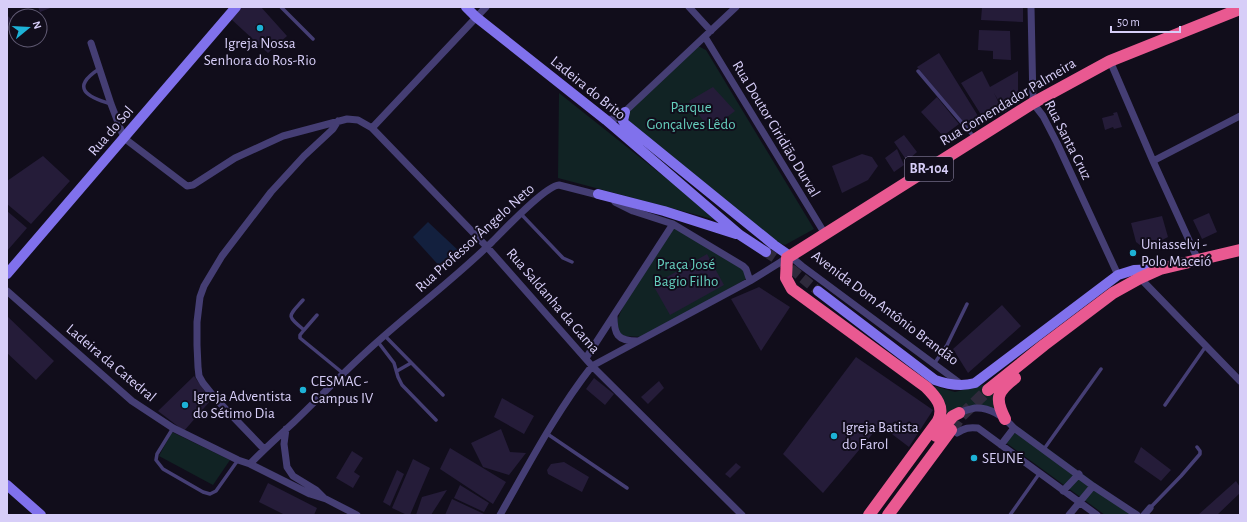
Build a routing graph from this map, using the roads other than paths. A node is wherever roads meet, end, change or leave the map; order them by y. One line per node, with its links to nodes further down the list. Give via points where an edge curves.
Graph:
1 (236, 7): 25 (main road, Rua do Sol)
2 (281, 7): 12 (lane)
3 (466, 7): 9 (main road, Ladeira do Brito)
4 (486, 7): 9 (street)
5 (688, 7): 10 (street)
6 (736, 7): 10 (street)
7 (1031, 7): 17 (street, Rua Santa Cruz)
8 (1240, 9): 14 (highway, Rua Comendador Palmeira / BR-104)
9 (478, 15): 21 (main road, Ladeira do Brito); 23 (street)
10 (710, 31): 11 (street)
11 (704, 37): 19 (street); 31 (street, Rua Doutor Ciridião Durval)
12 (313, 39)
13 (91, 43): 15 (street)
14 (1110, 61): 17 (highway, Rua Comendador Palmeira / BR-104); 27 (street)
15 (99, 69): 18 (street); 18 (lane, via 86,79 85,89 91,97)
16 (918, 70): 26 (lane)
17 (1033, 103): 26 (highway, Rua Comendador Palmeira / BR-104); 41 (street, Rua Santa Cruz, via 1057,142)
18 (111, 104): 25 (street)
19 (622, 115): 21 (street); 24 (street); 36 (main road, Ladeira do Brito, via 624,124)
20 (1240, 116): 27 (street)
21 (606, 120): 24 (main road, Ladeira do Brito)
22 (338, 121): 23 (street, Rua Saldanha da Gama, via 358,120); 25 (street, Rua Saldanha da Gama, via 283,136 235,158 190,187); 77 (street, via 266,197 222,256 200,297 197,337 200,376 215,398)
23 (372, 128): 33 (street, Rua Saldanha da Gama)
24 (618, 130): 32 (main road, Ladeira do Brito)
25 (124, 138): 40 (main road, Rua do Sol)
26 (976, 139): 31 (highway, Rua Comendador Palmeira / BR-104)
27 (1153, 161): 37 (street)
28 (598, 194): 29 (street, Rua Professor Ângelo Neto, via 555,186); 30 (street, Rua Professor Ângelo Neto, via 634,211); 32 (main road, via 664,211)
29 (521, 214): 33 (street, Rua Professor Ângelo Neto); 38 (lane, via 563,258)
30 (673, 224): 43 (street, Rua Professor Ângelo Neto, via 743,266); 50 (street)
31 (825, 234): 36 (highway, Rua Comendador Palmeira / BR-104)
32 (740, 236): 35 (main road, Ladeira do Brito)
33 (487, 247): 52 (street, Rua Professor Ângelo Neto); 56 (street, Rua Saldanha da Gama)
34 (1240, 250): 37 (highway)
35 (766, 252)
36 (789, 257): 43 (street, Rua Comendador Palmeira); 58 (street, Avenida Dom Antônio Brandão); 85 (highway, Avenida Dom Antônio Brandão, via 786,278 792,289 926,387 939,402 941,410 938,421)
37 (1198, 260): 39 (highway)
38 (572, 262)
39 (1160, 269): 41 (main road, via 1134,270); 42 (highway)
40 (7, 274)
41 (1118, 275): 64 (main road, via 975,383)
42 (1140, 278): 47 (highway); 55 (street)
43 (750, 281): 53 (street, Rua Comendador Palmeira)
44 (7, 291): 71 (street, Ladeira da Catedral, via 132,401)
45 (818, 291): 64 (main road, via 935,380 950,385)
46 (303, 300): 51 (lane, via 290,317)
47 (1100, 303): 65 (highway); 70 (highway, via 1085,323 1002,390 999,406)
48 (967, 304): 58 (lane)
49 (317, 315): 51 (lane)
50 (614, 315): 53 (street, via 616,333 623,340); 56 (street)
51 (304, 330): 62 (lane, via 300,338)
52 (385, 336): 54 (street, Rua Professor Ângelo Neto); 57 (lane)
53 (637, 341): 59 (street, Rua Comendador Palmeira)
54 (378, 342): 61 (lane); 62 (street, Rua Professor Ângelo Neto)
55 (1206, 346): 63 (street); 67 (lane)
56 (586, 358): 59 (street, Rua Saldanha da Gama)
57 (411, 363): 61 (lane); 66 (lane)
58 (934, 364): 64 (street, Avenida Dom Antônio Brandão)
59 (592, 366): 74 (street, Rua Comendador Palmeira); 96 (street, Rua Saldanha da Gama)
60 (1101, 369): 78 (lane)
61 (397, 371): 69 (lane, via 402,385)
62 (344, 374): 72 (street, Rua Professor Ângelo Neto)
63 (1240, 381)
64 (962, 385)
65 (988, 390)
66 (443, 394)
67 (1165, 405)
68 (959, 413): 70 (street, via 975,408 990,410); 85 (highway, via 952,416 910,470)
69 (436, 420)
70 (1009, 423): 75 (street); 78 (street)
71 (173, 428): 79 (street, Ladeira da Catedral); 79 (lane, via 156,460 163,469 203,492 210,494 216,491)
72 (286, 429): 77 (street, Rua Professor Ângelo Neto); 81 (street, via 284,444)
73 (954, 432): 75 (street, via 964,428 978,428); 98 (highway); 99 (highway)
74 (546, 434): 88 (lane); 95 (street, Rua Comendador Palmeira)
75 (1001, 445): 82 (street)
76 (1197, 447): 92 (lane, via 1200,454)
77 (264, 449): 80 (street, Rua Professor Ângelo Neto)
78 (1044, 449): 83 (street)
79 (238, 460): 80 (street, Ladeira da Catedral)
80 (250, 464): 84 (street, Ladeira da Catedral)
81 (287, 467): 84 (street); 90 (street, via 293,476)
82 (1039, 474): 89 (street); 100 (lane)
83 (1079, 474): 87 (street); 89 (street)
84 (278, 478): 90 (street, Ladeira da Catedral)
85 (894, 480): 97 (highway)
86 (7, 485): 93 (main road)
87 (1093, 486): 91 (street); 103 (street)
88 (627, 488)
89 (1063, 491): 91 (street)
90 (326, 499): 94 (street)
91 (1080, 503): 101 (street); 102 (street)
92 (1150, 508): 104 (street)
93 (41, 515)
94 (357, 515)
95 (500, 515)
96 (742, 515)
97 (869, 515)
98 (888, 515)
99 (898, 515)
100 (1010, 515)
101 (1069, 515)
102 (1097, 515)
103 (1137, 515)
104 (1144, 515)

